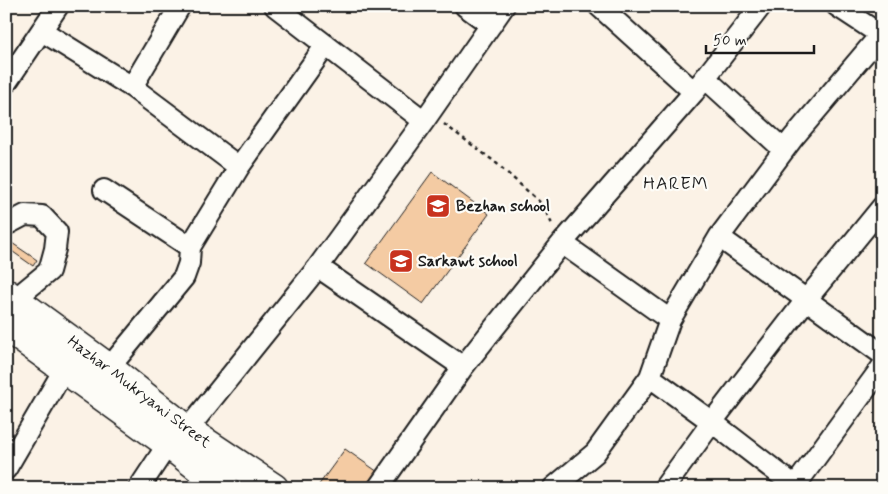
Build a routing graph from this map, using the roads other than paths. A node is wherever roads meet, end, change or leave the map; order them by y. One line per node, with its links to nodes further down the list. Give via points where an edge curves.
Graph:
1 (58, 6): 10 (street)
2 (180, 6): 15 (street)
3 (276, 6): 12 (street)
4 (465, 6): 9 (street)
5 (504, 6): 9 (street)
6 (761, 6): 14 (street)
7 (837, 6): 11 (street)
8 (612, 10): 14 (street)
9 (491, 24): 16 (street)
10 (42, 32): 13 (street); 15 (street)
11 (881, 34): 17 (street)
12 (326, 45): 16 (street); 18 (street)
13 (6, 83)
14 (700, 85): 17 (street); 23 (street)
15 (132, 87): 18 (street)
16 (427, 117): 25 (street)
17 (784, 150): 22 (street)
18 (239, 167): 24 (street)
19 (104, 190): 24 (street)
20 (882, 207): 27 (street)
21 (6, 226): 26 (street, via 25,215 42,216 57,232 49,271)
22 (719, 237): 27 (street); 28 (street)
23 (562, 243): 28 (street); 32 (street)
24 (190, 248): 34 (street, via 184,277)
25 (318, 267): 32 (street); 37 (street)
26 (11, 296): 34 (highway, Hazhar Mukryani Street)
27 (806, 300): 30 (street); 36 (street)
28 (670, 320): 35 (street)
29 (6, 326): 33 (highway, Hazhar Mukryani Street)
30 (882, 354)
31 (882, 366): 39 (street)
32 (463, 367): 43 (street)
33 (64, 368): 37 (highway, Hazhar Mukryani Street); 38 (street)
34 (110, 368): 37 (highway, Hazhar Mukryani Street)
35 (650, 378): 36 (street); 44 (street, via 595,453)
36 (712, 422): 39 (street); 45 (street)
37 (178, 437): 40 (street); 41 (highway, Hazhar Mukryani Street); 42 (highway, Hazhar Mukryani Street)
38 (6, 468)
39 (796, 487)
40 (138, 488)
41 (225, 488)
42 (274, 488)
43 (378, 488)
44 (553, 488)
45 (664, 488)

